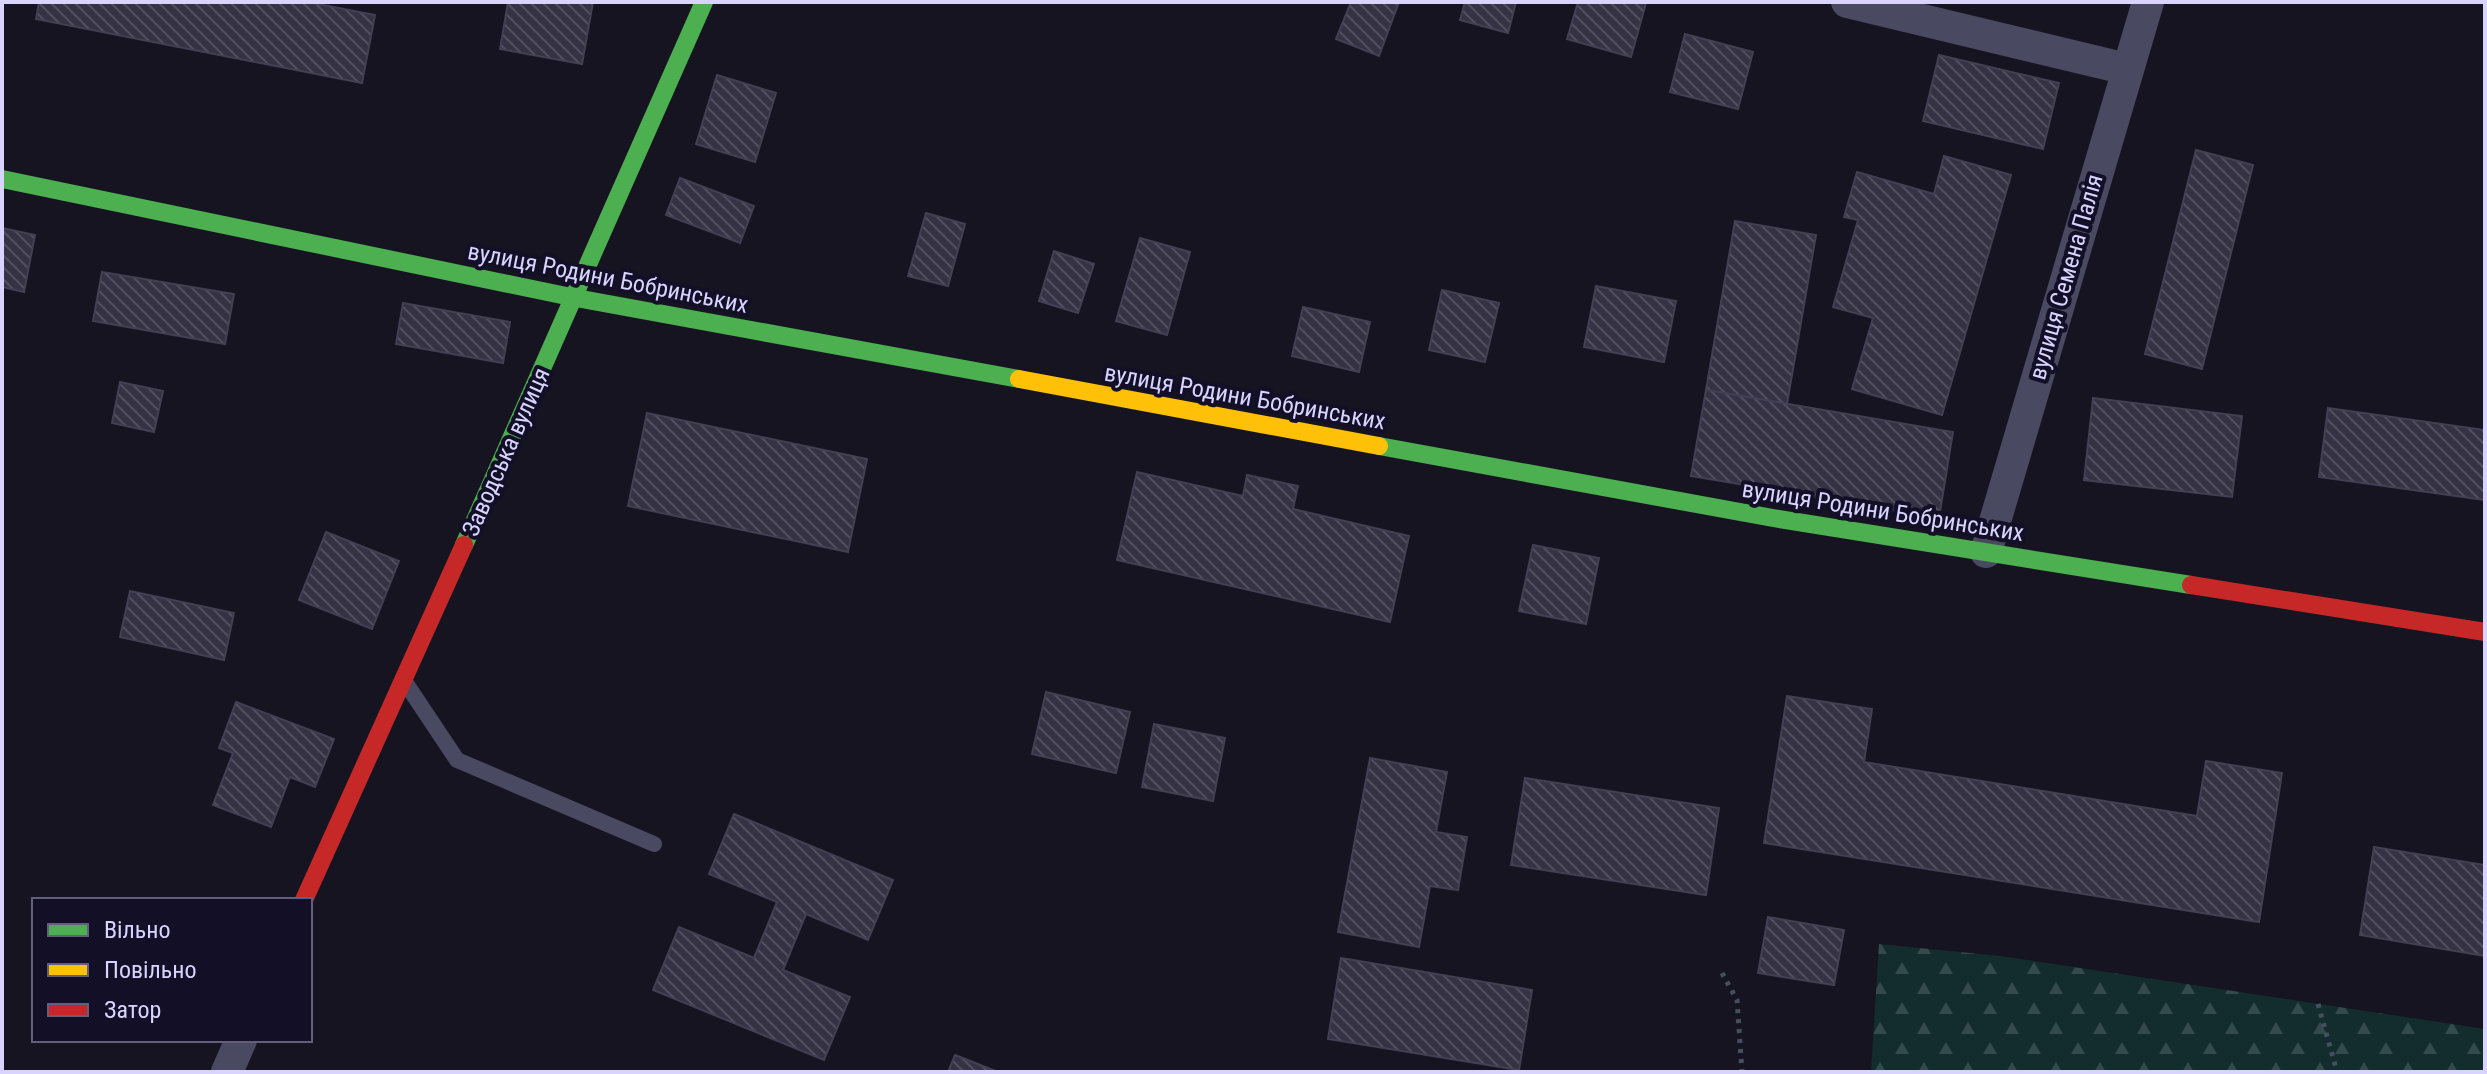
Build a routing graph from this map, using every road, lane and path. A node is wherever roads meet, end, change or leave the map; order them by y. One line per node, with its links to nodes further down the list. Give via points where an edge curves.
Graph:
1 (704, 2): 6 (street, Заводська вулиця)
2 (1847, 2): 4 (street)
3 (2148, 2): 4 (street, вулиця Семена Палія)
4 (2127, 69): 7 (street, вулиця Семена Палія)
5 (2, 179): 6 (street, вулиця Родини Бобринських)
6 (576, 298): 7 (street, вулиця Родини Бобринських, via 1773,518); 9 (street, Заводська вулиця)
7 (1986, 552): 8 (street, вулиця Родини Бобринських)
8 (2485, 632)
9 (404, 680): 10 (lane, via 457,760); 11 (street, Заводська вулиця)
10 (654, 844)
11 (305, 898)
12 (1722, 973): 16 (path, via 1737,1000)
13 (2318, 1004): 17 (path)
14 (240, 1042): 15 (street)
15 (227, 1072)
16 (1742, 1072)
17 (2337, 1072)

